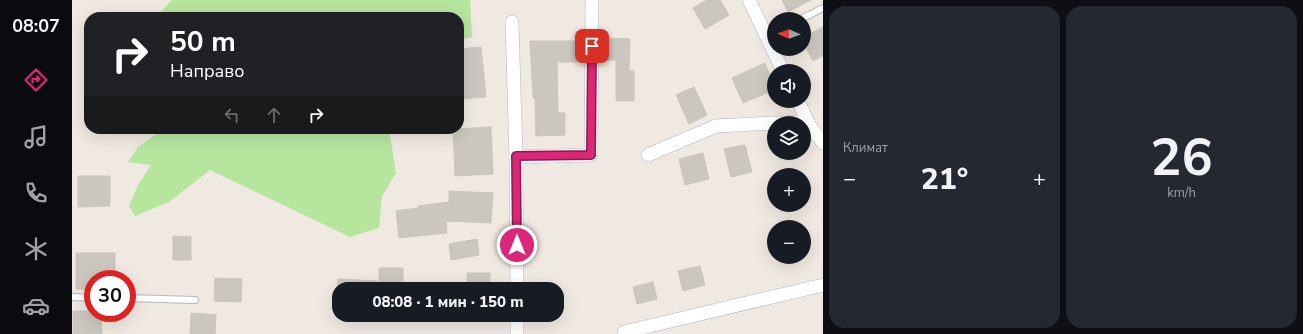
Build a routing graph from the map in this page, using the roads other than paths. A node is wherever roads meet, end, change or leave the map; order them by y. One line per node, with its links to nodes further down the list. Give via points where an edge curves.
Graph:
1 (592, 0): 11 (street, via 591,155)
2 (749, 0): 6 (street)
3 (823, 8): 4 (lane)
4 (811, 14)
5 (512, 22): 11 (street)
6 (767, 30)
7 (767, 123): 10 (street, via 716,126)
8 (811, 126): 9 (street)
9 (823, 143)
10 (648, 155)
11 (516, 156): 12 (street)
12 (517, 282)
13 (823, 285): 19 (street)
14 (72, 297): 15 (lane)
15 (84, 298)
16 (136, 298): 17 (lane)
17 (195, 300)
18 (517, 322): 20 (street)
19 (624, 332)
20 (518, 334)

